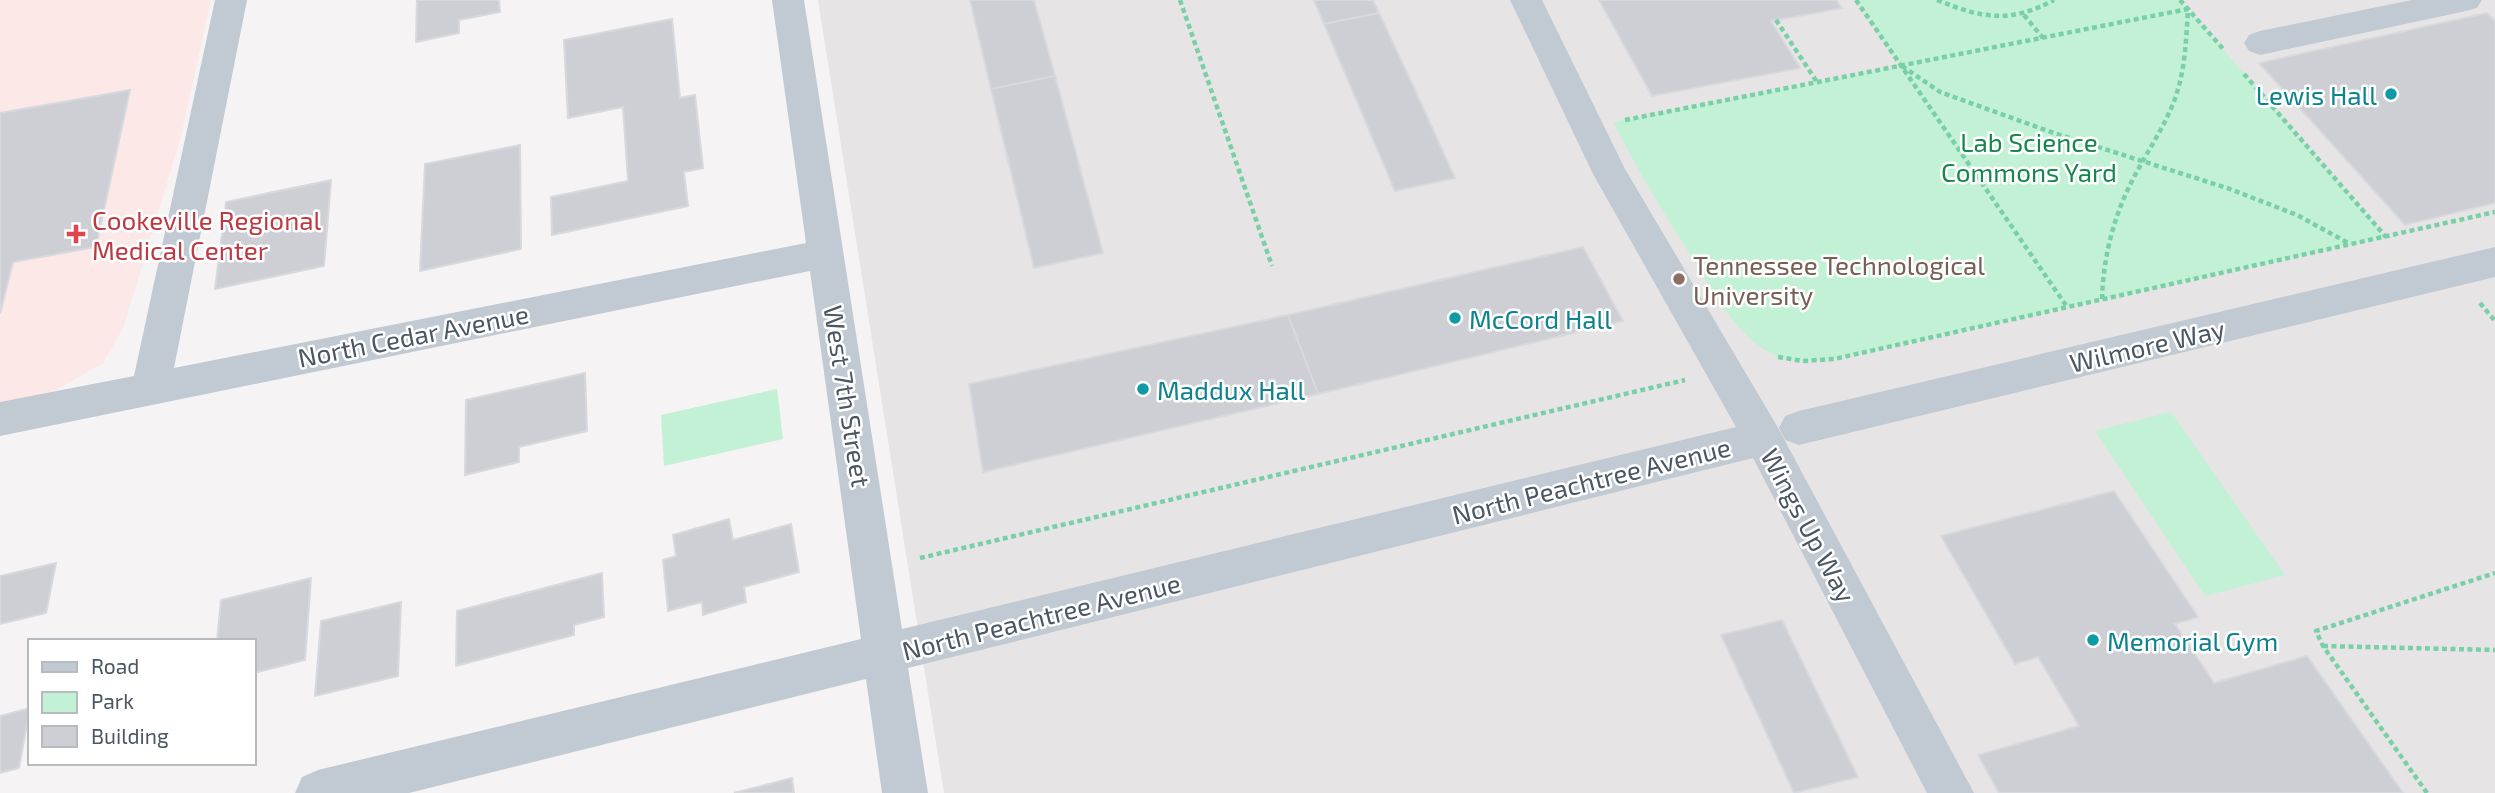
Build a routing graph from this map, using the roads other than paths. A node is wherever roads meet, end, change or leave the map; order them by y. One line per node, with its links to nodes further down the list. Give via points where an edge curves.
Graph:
1 (230, 0): 8 (street)
2 (788, 0): 6 (street, West 7th Street)
3 (1526, 0): 10 (street, Wings Up Way, via 1610,174)
4 (2466, 0): 5 (street)
5 (2260, 43)
6 (826, 253): 8 (street, North Cedar Avenue); 11 (street, West 7th Street)
7 (2495, 262): 10 (street, Wilmore Way)
8 (151, 387): 9 (street, North Cedar Avenue)
9 (0, 419)
10 (1781, 433): 11 (street, North Peachtree Avenue); 14 (street, Wings Up Way)
11 (886, 654): 12 (street, North Peachtree Avenue); 13 (street, West 7th Street)
12 (318, 793)
13 (905, 793)
14 (1951, 793)

